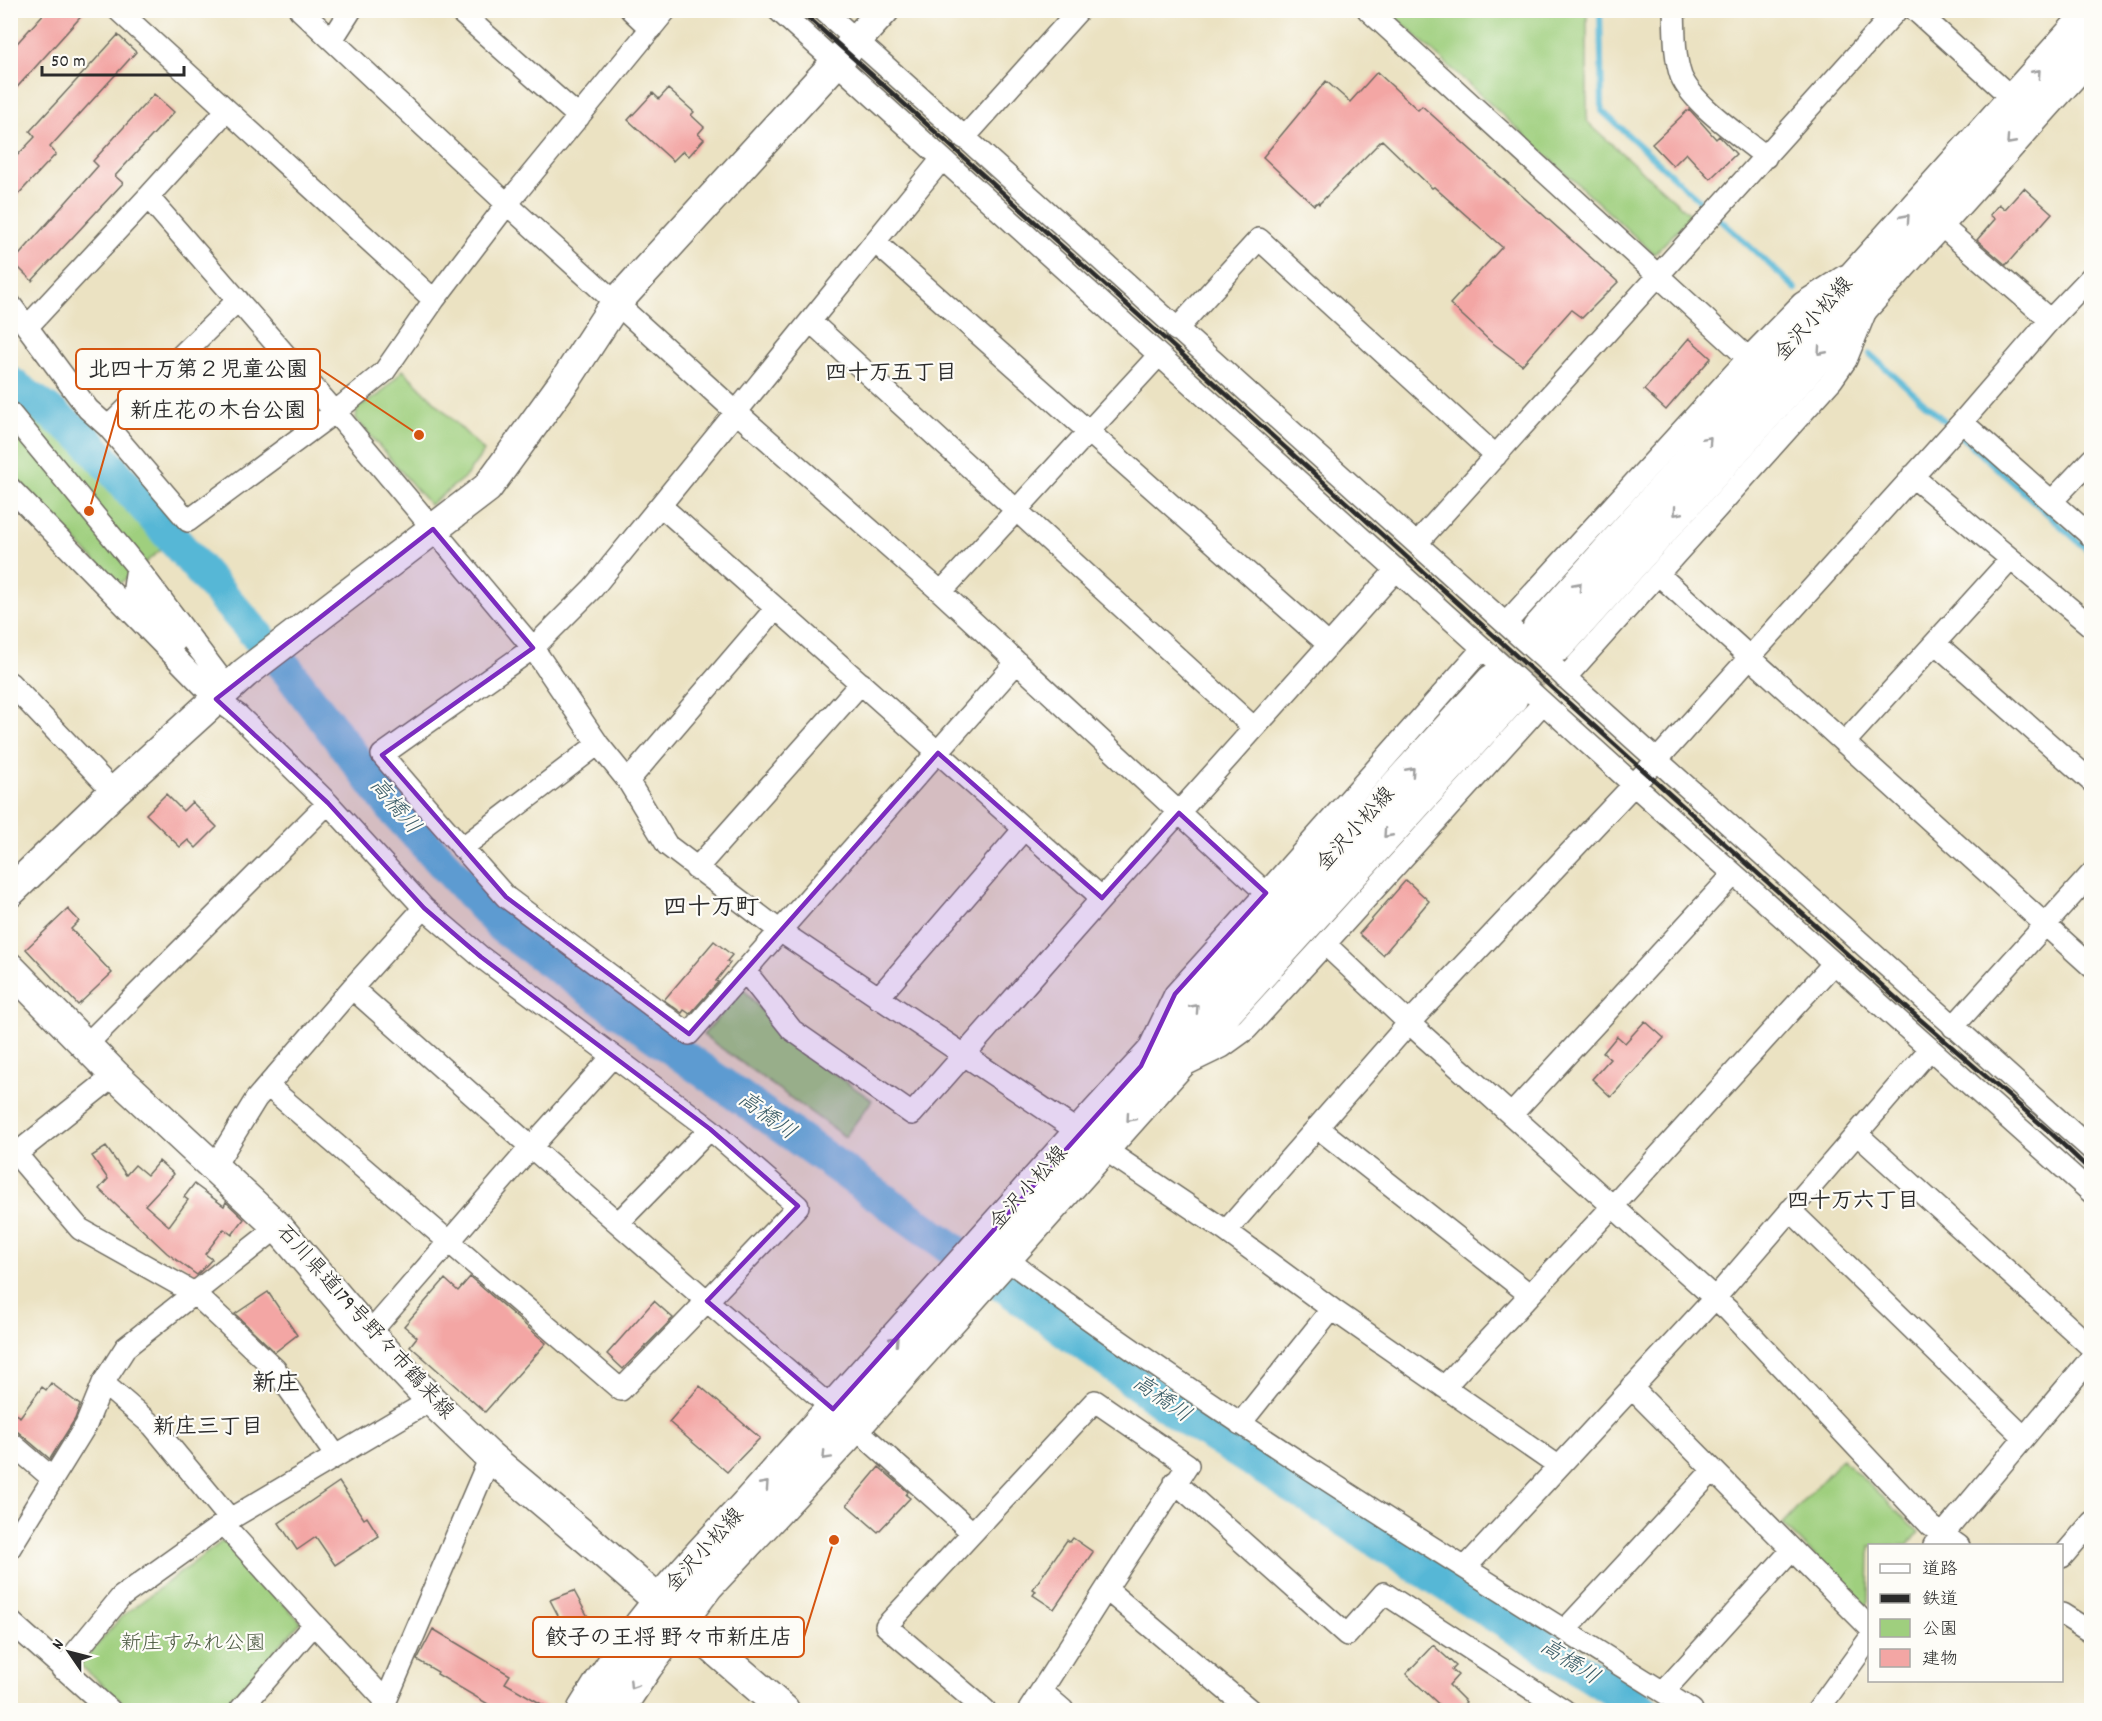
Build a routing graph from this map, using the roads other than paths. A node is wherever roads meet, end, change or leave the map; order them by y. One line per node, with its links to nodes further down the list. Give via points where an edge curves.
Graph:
1 (118, 10): 22 (street)
2 (300, 10): 17 (street)
3 (351, 10): 17 (street)
4 (458, 10): 23 (street)
5 (631, 10): 16 (street)
6 (666, 10): 16 (street)
7 (778, 10): 20 (street)
8 (823, 10): 18 (street)
9 (884, 10): 18 (street)
10 (1079, 10): 24 (street)
11 (1368, 10): 31 (street)
12 (1674, 10): 25 (street, via 1682,76 1698,101)
13 (1897, 10): 25 (street)
14 (1915, 10): 21 (street)
15 (2091, 12): 21 (main road, 金沢小松線, one-way to 15)
16 (651, 29): 23 (street)
17 (332, 40): 28 (street)
18 (856, 41): 20 (street); 24 (street)
19 (2091, 51): 29 (main road, 金沢小松線, one-way to 29)
20 (837, 63): 26 (street); 36 (street)
21 (2013, 99): 32 (main road, 金沢小松線, one-way to 21)
22 (227, 110): 27 (street); 35 (street)
23 (579, 117): 28 (street)
24 (964, 138): 41 (street)
25 (1766, 157): 31 (street)
26 (942, 159): 30 (street); 42 (street)
27 (148, 197): 34 (street); 40 (street)
28 (507, 204): 35 (street); 36 (street)
29 (1937, 222): 32 (main road, 金沢小松線); 38 (street)
30 (875, 242): 39 (street); 49 (street)
31 (1659, 276): 43 (street); 50 (street)
32 (1870, 276): 43 (street, via 1802,303); 62 (street, via 1846,360 1832,380); 67 (main road, 金沢小松線)
33 (2091, 276): 38 (street)
34 (238, 300): 44 (street); 47 (street)
35 (434, 300): 44 (street, via 384,372)
36 (616, 303): 45 (street); 57 (street, via 487,488)
37 (10, 304): 40 (street)
38 (2050, 320): 48 (street)
39 (810, 321): 45 (street); 56 (street)
40 (28, 326): 47 (street, via 88,409)
41 (1176, 330): 50 (street, via 1259,239); 59 (street)
42 (1159, 355): 49 (street); 61 (street)
43 (1748, 358): 65 (street)
44 (335, 412): 47 (street, via 188,521); 57 (street)
45 (736, 412): 55 (street); 63 (street)
46 (10, 413): 77 (street)
47 (108, 427)
48 (1956, 428): 52 (street); 54 (street)
49 (1088, 432): 56 (street); 69 (street)
50 (1496, 456): 59 (street)
51 (2091, 459): 54 (street)
52 (1912, 476): 60 (street); 72 (street)
53 (10, 488): 77 (street)
54 (2052, 501): 58 (street)
55 (661, 506): 64 (street); 70 (street, via 593,588)
56 (1017, 510): 63 (street); 80 (street)
57 (434, 529): 70 (street); 77 (street)
58 (2091, 537)
59 (1418, 543): 65 (street)
60 (2012, 559): 66 (street); 68 (street)
61 (1397, 569): 69 (street); 71 (street)
62 (1658, 574): 72 (street); 74 (street)
63 (941, 592): 73 (street)
64 (776, 608): 76 (street); 85 (street)
65 (1506, 623): 74 (street)
66 (2091, 627)
67 (1549, 637)
68 (1935, 643): 81 (street); 86 (street)
69 (1329, 645): 80 (street)
70 (533, 648): 82 (street); 92 (street, via 382,755)
71 (1483, 648): 79 (street); 97 (street)
72 (1749, 656): 81 (street); 84 (street)
73 (1017, 662): 83 (street); 90 (street)
74 (1565, 678): 84 (street)
75 (10, 683): 88 (street)
76 (861, 683): 83 (street); 93 (street)
77 (227, 684): 88 (street); 89 (street, via 238,715)
78 (1502, 690): 115 (main road, 金沢小松線)
79 (1543, 703): 87 (street); 102 (street)
80 (1254, 728): 90 (street)
81 (1844, 743): 100 (street)
82 (598, 744): 85 (street); 92 (street)
83 (938, 753): 91 (street); 101 (street)
84 (1657, 760): 87 (street); 110 (street)
85 (628, 781): 93 (street, via 667,845)
86 (2091, 782)
87 (1634, 785): 95 (street); 109 (street)
88 (114, 792): 96 (street)
89 (328, 803): 99 (street); 111 (street)
90 (1179, 813): 97 (street); 98 (street)
91 (1024, 828): 98 (street); 108 (street)
92 (462, 848): 106 (street, via 506,897 688,1034)
93 (696, 869): 101 (street)
94 (2091, 873): 100 (street)
95 (1734, 874): 103 (street); 118 (street)
96 (10, 892)
97 (1266, 893): 115 (street, via 1175,994)
98 (1102, 898): 113 (street)
99 (424, 908): 107 (street); 114 (street, via 481,957)
100 (2044, 926): 104 (street); 110 (street)
101 (780, 931): 106 (street); 108 (street)
102 (1325, 944): 109 (street); 115 (street, via 1247,1029 1222,1047)
103 (1834, 963): 112 (street); 128 (street)
104 (2091, 967)
105 (10, 968): 111 (street, 石川県道179号野々市鶴来線)
106 (745, 971): 113 (street, via 792,1030 912,1114)
107 (352, 988): 117 (street); 123 (street)
108 (879, 998): 113 (street)
109 (1409, 1023): 118 (street); 119 (street)
110 (1953, 1027): 124 (street)
111 (86, 1045): 116 (street, 石川県道179号野々市鶴来線)
112 (1930, 1049): 121 (street); 127 (street)
113 (963, 1054): 122 (street)
114 (613, 1056): 120 (street); 123 (street)
115 (1155, 1070): 122 (main road, 金沢小松線)
116 (115, 1076): 125 (street); 126 (street, 石川県道179号野々市鶴来線)
117 (268, 1086): 126 (street); 133 (street)
118 (1511, 1115): 128 (street)
119 (1317, 1127): 132 (street); 136 (street)
120 (710, 1129): 130 (street); 138 (street, via 798,1206)
121 (1857, 1134): 129 (street); 141 (street)
122 (1091, 1141): 132 (street); 134 (main road, 金沢小松線)
123 (531, 1147): 130 (street); 133 (street)
124 (2091, 1150)
125 (13, 1153): 135 (street, via 80,1228)
126 (214, 1167): 131 (street, 石川県道179号野々市鶴来線)
127 (2091, 1193)
128 (1613, 1206): 136 (street); 137 (street)
129 (1790, 1210): 137 (street); 149 (street)
130 (618, 1223): 138 (street)
131 (278, 1227): 135 (street); 140 (street, 石川県道179号野々市鶴来線)
132 (1226, 1231): 139 (street)
133 (450, 1241): 138 (street, via 621,1390); 140 (street)
134 (996, 1254): 147 (main road, 金沢小松線, via 967,1278); 148 (street)
135 (194, 1293): 143 (street, via 126,1347); 151 (street, via 275,1369)
136 (1529, 1294): 144 (street)
137 (1715, 1298): 145 (street); 160 (street)
138 (707, 1302): 147 (street)
139 (1332, 1309): 144 (street); 148 (street)
140 (369, 1334): 146 (street, 石川県道179号野々市鶴来線)
141 (2091, 1348)
142 (2091, 1357): 149 (street)
143 (103, 1383): 155 (street, via 86,1425); 157 (street, via 153,1426)
144 (1444, 1387): 153 (street)
145 (1631, 1387): 153 (street); 154 (street)
146 (431, 1400): 151 (street); 152 (street, 石川県道179号野々市鶴来線)
147 (844, 1418): 159 (street); 166 (main road, 金沢小松線)
148 (1240, 1424): 164 (street)
149 (2024, 1437): 160 (street)
150 (10, 1442): 155 (street)
151 (336, 1456): 157 (street)
152 (490, 1457): 166 (street, 石川県道179号野々市鶴来線); 177 (street)
153 (1558, 1466): 164 (street)
154 (1713, 1470): 162 (street); 171 (street)
155 (53, 1479): 161 (street)
156 (1175, 1482): 159 (street, via 1188,1465 1095,1401); 165 (street); 187 (street, via 1347,1635 1384,1593)
157 (226, 1521): 169 (street); 174 (street, via 121,1597)
158 (2091, 1522): 163 (street)
159 (972, 1532): 183 (street, via 886,1626)
160 (1944, 1542)
161 (10, 1548)
162 (1792, 1550): 170 (street); 176 (street)
163 (2063, 1555)
164 (1466, 1568): 171 (street)
165 (1106, 1589): 175 (street); 186 (street)
166 (670, 1610): 180 (main road, 金沢小松線, via 603,1679); 181 (main road, 金沢小松線, one-way to 181); 182 (street, 石川県道179号野々市鶴来線)
167 (2063, 1615): 172 (street)
168 (10, 1621): 174 (street)
169 (314, 1624): 177 (street); 178 (street)
170 (1868, 1627)
171 (1565, 1630): 176 (street)
172 (2091, 1633)
173 (1868, 1639): 189 (street)
174 (62, 1669): 179 (street)
175 (1041, 1691): 184 (street); 185 (street)
176 (1662, 1692): 188 (street)
177 (384, 1706)
178 (251, 1707)
179 (110, 1710)
180 (584, 1710)
181 (617, 1710)
182 (784, 1710)
183 (985, 1710)
184 (1029, 1710)
185 (1063, 1710)
186 (1250, 1710)
187 (1564, 1710)
188 (1692, 1710)
189 (1818, 1710)

